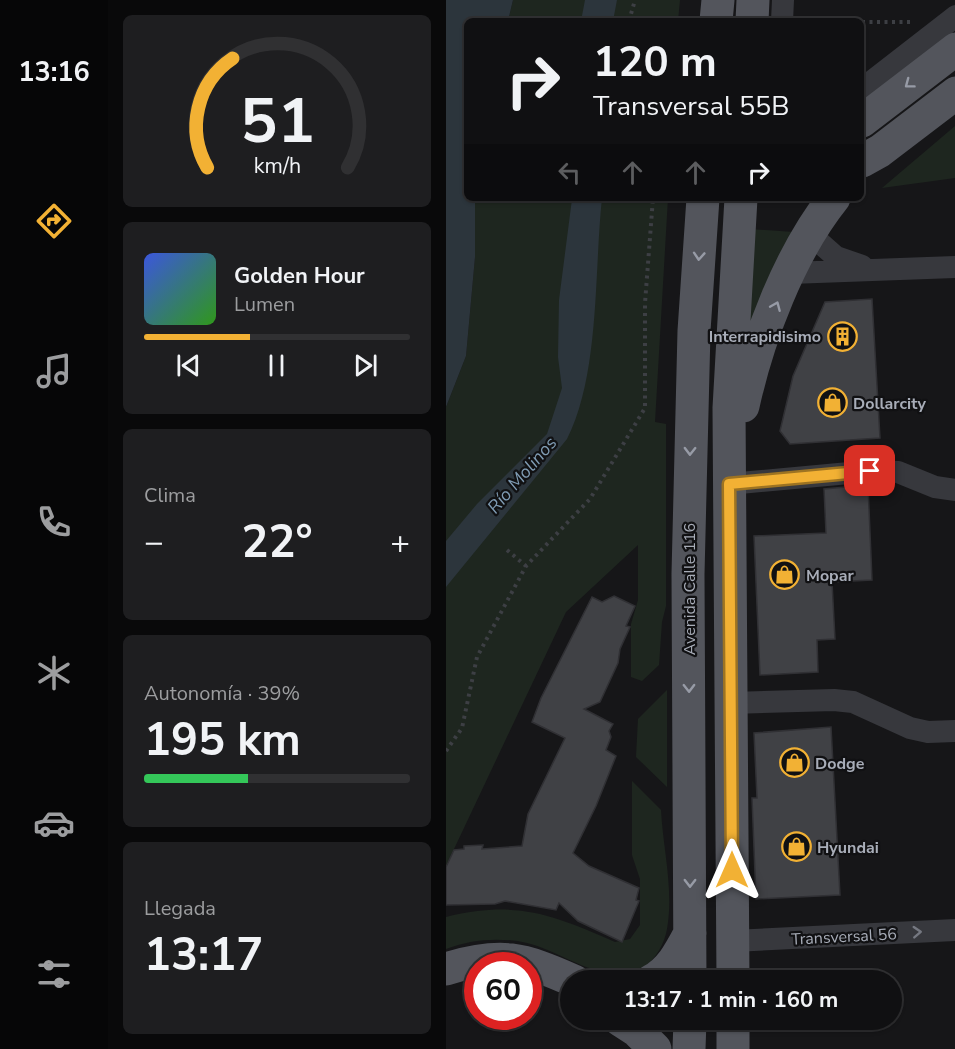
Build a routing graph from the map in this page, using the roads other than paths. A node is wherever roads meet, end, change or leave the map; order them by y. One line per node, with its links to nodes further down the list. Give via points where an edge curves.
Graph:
1 (718, 0): 5 (main road)
2 (753, 0): 6 (main road)
3 (783, 0): 7 (street)
4 (956, 16): 9 (street)
5 (716, 18)
6 (752, 18)
7 (782, 18)
8 (956, 49): 11 (main road, one-way to 11)
9 (864, 87)
10 (956, 93): 12 (main road)
11 (864, 119)
12 (868, 160)
13 (703, 201): 25 (main road, Avenida Calle 116, one-way to 25, via 694,342 688,574)
14 (742, 201): 20 (main road)
15 (832, 201): 16 (main road)
16 (810, 234): 18 (street, via 836,257); 19 (main road)
17 (956, 267): 18 (street)
18 (875, 270): 19 (street)
19 (790, 273): 20 (main road, one-way to 19, via 750,377)
20 (729, 484): 21 (street, via 870,471 898,472 935,487); 22 (main road)
21 (956, 490)
22 (731, 703): 23 (street, via 853,702 910,728); 26 (main road)
23 (956, 731)
24 (956, 930): 26 (street, Transversal 56, one-way to 24)
25 (690, 933): 28 (main road); 29 (main road, Avenida Calle 116)
26 (733, 941): 30 (main road)
27 (446, 969): 31 (main road, via 493,958 514,959)
28 (667, 970)
29 (690, 970)
30 (733, 970)
31 (560, 975)
32 (464, 979): 33 (main road)
33 (446, 985)
34 (542, 986): 35 (main road)
35 (560, 994)
36 (635, 1030): 39 (main road)
37 (690, 1030): 40 (main road)
38 (733, 1030): 41 (main road)
39 (655, 1049)
40 (689, 1049)
41 (733, 1049)

